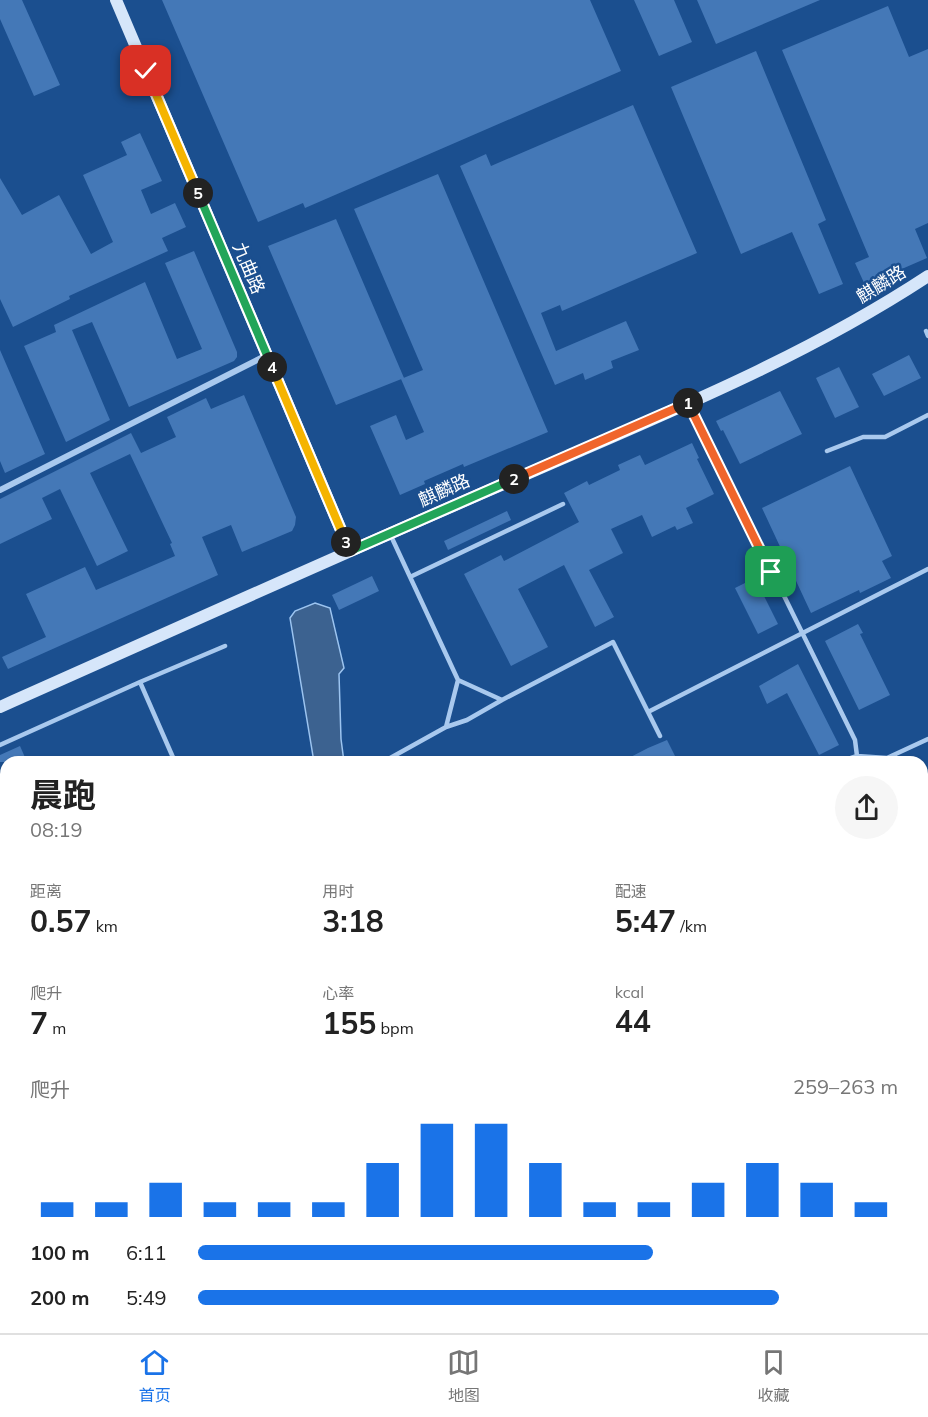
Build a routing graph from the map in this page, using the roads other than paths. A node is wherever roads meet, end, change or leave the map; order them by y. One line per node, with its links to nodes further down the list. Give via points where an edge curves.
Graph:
1 (116, 0): 3 (street, 九曲路)
2 (928, 276): 4 (street, 麒麟路, via 813,345)
3 (267, 355): 7 (street); 10 (street, 九曲路)
4 (689, 403): 9 (street, 麒麟路); 13 (lane)
5 (928, 415): 6 (lane, via 885,437 863,437)
6 (827, 451)
7 (0, 490)
8 (563, 504): 12 (lane)
9 (389, 534): 10 (street, 麒麟路); 12 (lane)
10 (350, 551): 18 (street, 麒麟路)
11 (928, 568): 13 (lane)
12 (410, 577): 15 (lane)
13 (802, 633): 19 (lane); 26 (lane, via 855,741)
14 (225, 645): 16 (lane)
15 (458, 680): 17 (lane); 20 (lane)
16 (140, 682): 23 (lane); 24 (lane)
17 (502, 700): 19 (lane, via 613,642); 20 (lane)
18 (0, 707)
19 (648, 712): 21 (lane)
20 (446, 728): 25 (lane)
21 (660, 735)
22 (928, 739): 27 (lane)
23 (0, 745)
24 (172, 756)
25 (394, 756)
26 (857, 756)
27 (891, 756)

